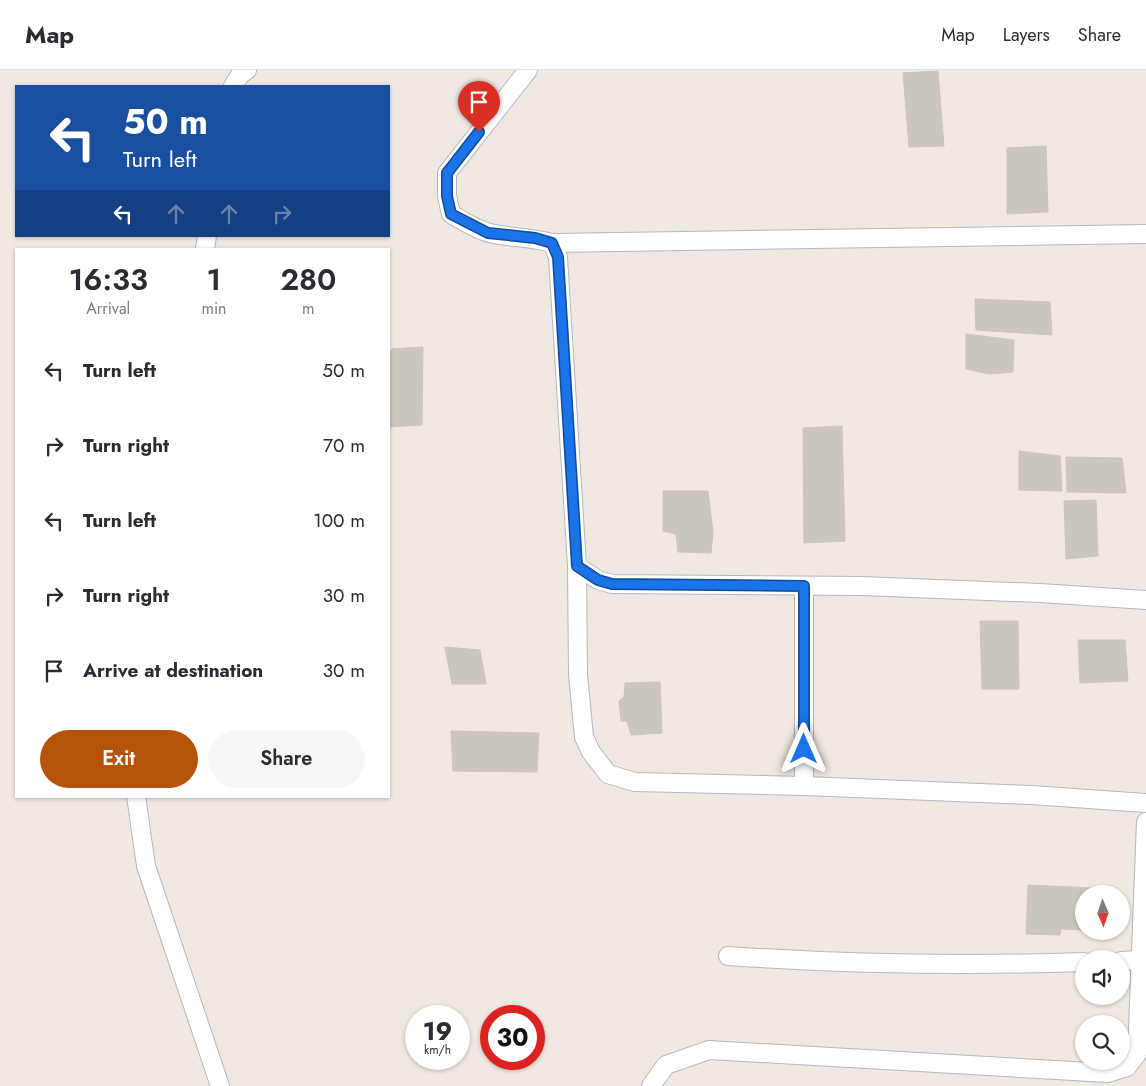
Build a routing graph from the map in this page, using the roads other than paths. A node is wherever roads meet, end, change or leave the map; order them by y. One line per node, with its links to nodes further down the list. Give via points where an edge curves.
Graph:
1 (247, 70): 3 (street)
2 (528, 70): 5 (street, via 447,173 447,196 451,214 488,233)
3 (234, 85)
4 (1146, 234): 5 (street)
5 (552, 243): 6 (street, via 558,257)
6 (577, 566): 7 (street, via 598,580 612,584); 9 (street, via 578,674 584,737 608,774 636,782)
7 (804, 586): 8 (street, via 1040,593); 9 (street)
8 (1146, 600)
9 (804, 786): 11 (street)
10 (136, 798): 17 (street, via 146,866)
11 (1146, 803)
12 (1146, 822): 15 (street)
13 (728, 956): 16 (street, via 799,961)
14 (1130, 960): 15 (street)
15 (1139, 960): 18 (street, via 1137,1054 1127,1067 1108,1073 709,1050 666,1066)
16 (1075, 962)
17 (220, 1086)
18 (651, 1086)

